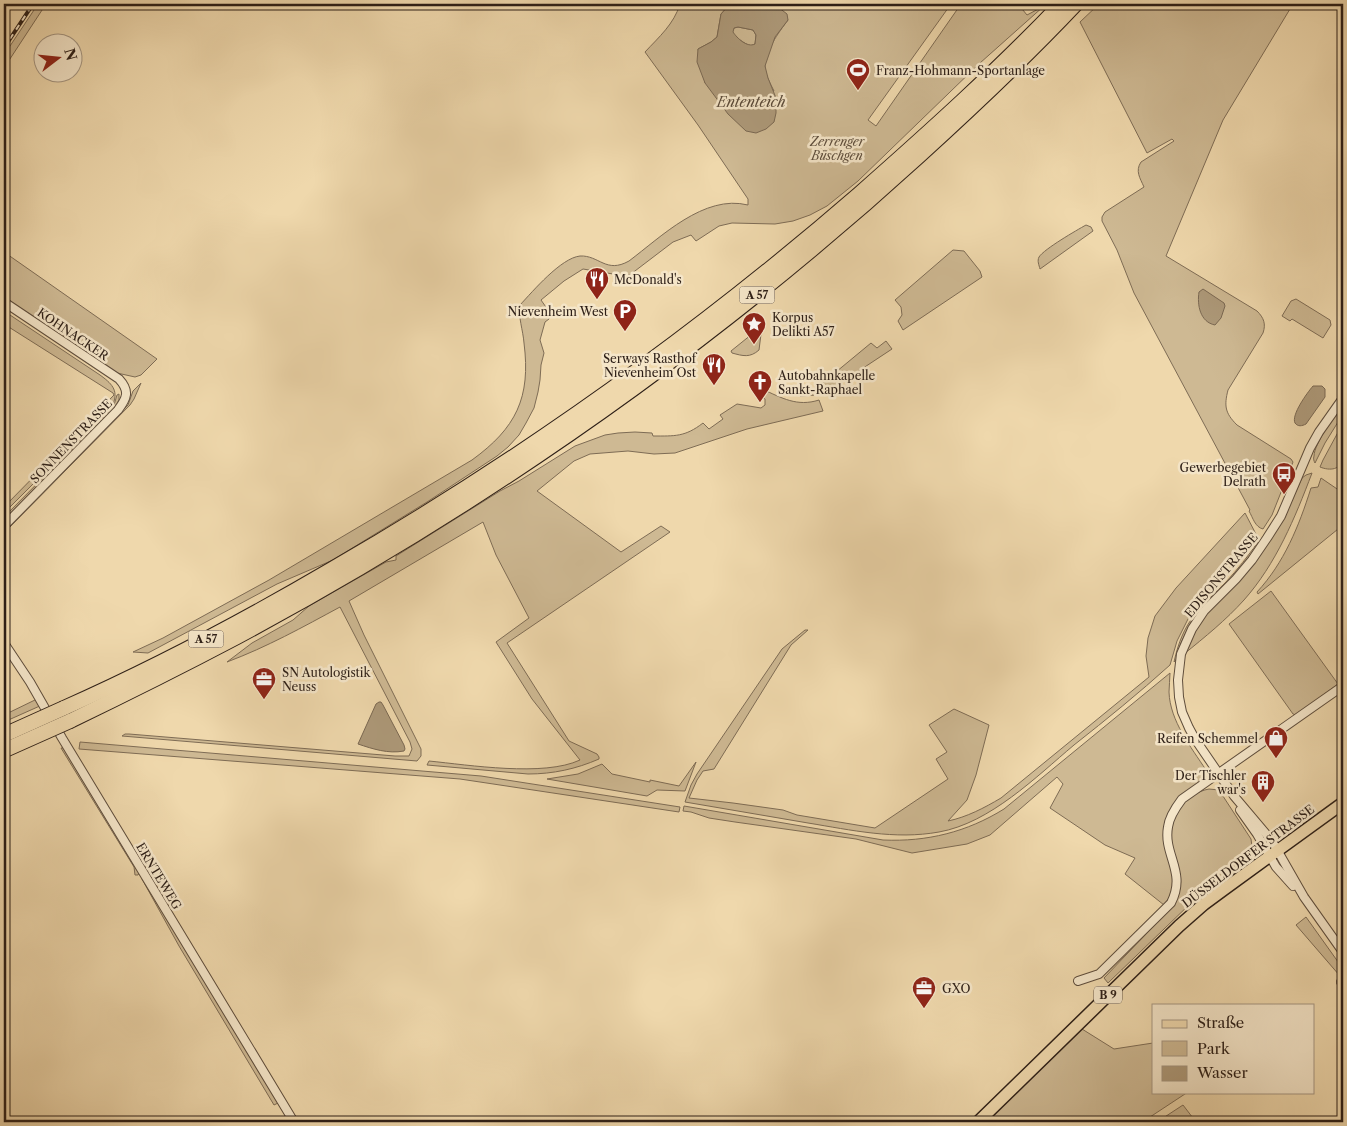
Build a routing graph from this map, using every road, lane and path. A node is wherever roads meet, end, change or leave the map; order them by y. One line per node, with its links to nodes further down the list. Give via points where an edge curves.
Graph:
1 (1061, 4): 9 (highway, A 57, bridge, via 927,134 832,217 671,347 595,402 461,492 364,551 117,685)
2 (1076, 4): 10 (highway, A 57, bridge, via 974,107 869,201 766,287 617,400 509,475 382,554 236,638 70,721)
3 (4, 302): 4 (street, KOHNACKER, via 119,379)
4 (126, 389): 6 (street, SONNENSTRASSE, via 125,401 118,410)
5 (1343, 398): 11 (street, EDISONSTRASSE, via 1310,448 1281,516 1267,538 1241,573 1200,616 1183,648 1178,680 1180,705 1188,728)
6 (4, 526)
7 (4, 642): 16 (street, ERNTEWEG)
8 (1343, 686): 11 (street)
9 (4, 735)
10 (4, 750)
11 (1218, 774): 13 (street, EDISONSTRASSE, via 1232,799); 15 (street, via 1182,800 1170,820 1168,836 1177,878 1170,904 1099,974)
12 (1343, 803): 13 (main road, DÜSSELDORFER STRASSE / B 9)
13 (1273, 853): 14 (street, EDISONSTRASSE, via 1276,867 1304,897); 17 (main road, DÜSSELDORFER STRASSE / B 9, via 1179,926)
14 (1343, 952)
15 (1078, 981)
16 (294, 1122)
17 (978, 1122)

